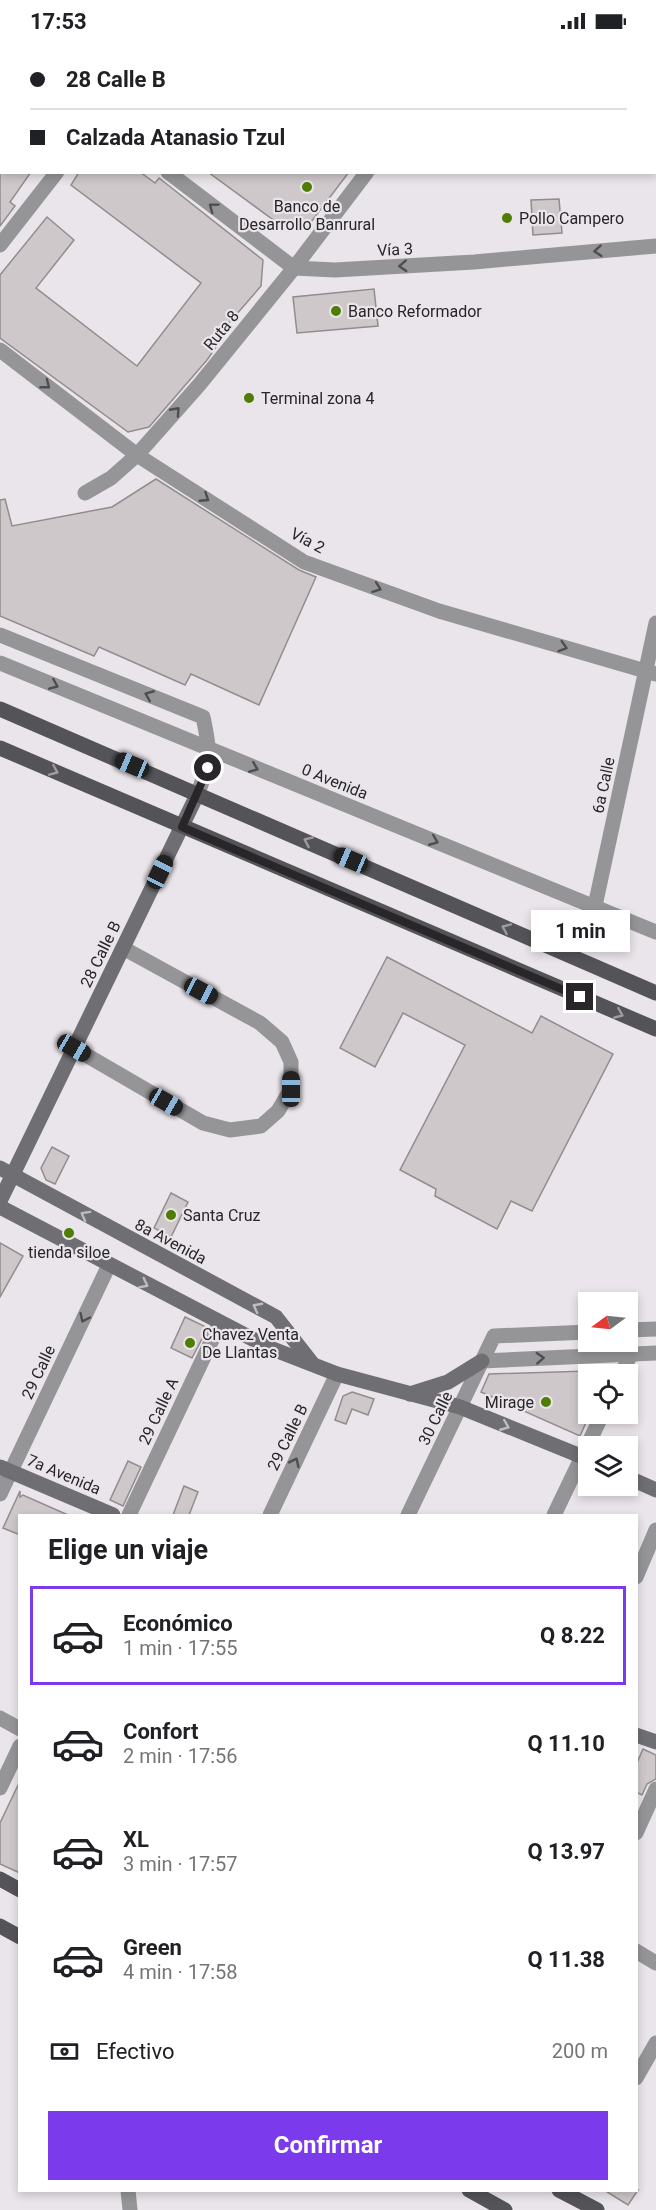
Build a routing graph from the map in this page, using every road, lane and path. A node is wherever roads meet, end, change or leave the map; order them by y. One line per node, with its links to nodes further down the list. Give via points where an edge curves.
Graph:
1 (55, 174): 4 (street)
2 (171, 174): 6 (street, one-way to 2)
3 (365, 174): 6 (street, Ruta 8)
4 (0, 245)
5 (656, 246): 6 (street, Vía 3, one-way to 6, via 474,262 335,270)
6 (294, 268): 8 (street, Ruta 8, one-way to 6)
7 (0, 350): 8 (street, Vía 2, one-way to 8)
8 (137, 455): 9 (street, Ruta 8); 13 (street, Vía 2, one-way to 13, via 304,562 439,610)
9 (86, 493)
10 (656, 623): 13 (street, 6a Calle)
11 (0, 635): 16 (street, 28 Calle B, one-way to 11, via 203,717)
12 (0, 663): 16 (street, 0 Avenida, one-way to 16)
13 (651, 673): 19 (street, 6a Calle)
14 (0, 709): 17 (main road)
15 (0, 748): 18 (main road, one-way to 18)
16 (210, 750): 17 (street, 28 Calle B); 19 (street, 0 Avenida, one-way to 19)
17 (198, 793): 18 (main road, 28 Calle B); 22 (main road, one-way to 17)
18 (182, 827): 21 (main road, 28 Calle B); 23 (main road, one-way to 23)
19 (595, 906): 20 (street, 0 Avenida)
20 (656, 932)
21 (123, 948): 24 (main road, 28 Calle B); 24 (street, via 260,1023 282,1042 291,1062 291,1089 278,1111 261,1126 230,1130 203,1123)
22 (656, 993)
23 (656, 1029)
24 (74, 1048): 25 (main road, 28 Calle B)
25 (6, 1171): 26 (main road, 28 Calle B); 36 (main road, 8a Avenida, one-way to 25, via 276,1317)
26 (0, 1201)
27 (0, 1207): 28 (main road, 8a Avenida)
28 (109, 1265): 29 (main road, 8a Avenida, one-way to 29); 42 (street, 29 Calle, one-way to 42)
29 (220, 1323): 36 (main road, 8a Avenida); 48 (street, 29 Calle A)
30 (656, 1329): 31 (street)
31 (638, 1330)
32 (578, 1332): 35 (street, 30 Calle, via 494,1336)
33 (631, 1353): 34 (street); 35 (street, one-way to 33); 37 (street)
34 (656, 1353)
35 (482, 1360): 39 (main road, via 448,1382); 40 (street, 30 Calle)
36 (312, 1363): 38 (main road, 8a Avenida)
37 (626, 1364)
38 (338, 1374): 39 (main road, 8a Avenida); 49 (street, 29 Calle B, one-way to 38)
39 (410, 1395): 40 (main road, 8a Avenida)
40 (460, 1407): 41 (main road, 8a Avenida, one-way to 41); 50 (street, 30 Calle)
41 (578, 1455)
42 (5, 1469): 46 (street, 29 Calle); 47 (main road, 7a Avenida)
43 (578, 1471): 51 (street)
44 (638, 1482): 45 (main road)
45 (656, 1490)
46 (0, 1494)
47 (111, 1514)
48 (129, 1514)
49 (270, 1514)
50 (408, 1514)
51 (555, 1514)
52 (656, 1530): 53 (street)
53 (638, 1573)
54 (0, 1718): 55 (street)
55 (18, 1728)
56 (638, 1736): 57 (main road)
57 (656, 1742)
58 (18, 1750): 59 (street)
59 (0, 1788)
60 (656, 1789): 61 (street)
61 (638, 1829)
62 (0, 1879): 63 (main road)
63 (18, 1889)
64 (0, 1926): 65 (main road)
65 (18, 1936)
66 (638, 1952): 67 (street)
67 (656, 1963)
68 (656, 2043): 69 (street)
69 (638, 2074)
70 (128, 2192): 73 (street)
71 (473, 2192): 74 (main road)
72 (578, 2194): 75 (main road)
73 (130, 2210)
74 (505, 2210)
75 (597, 2210)

